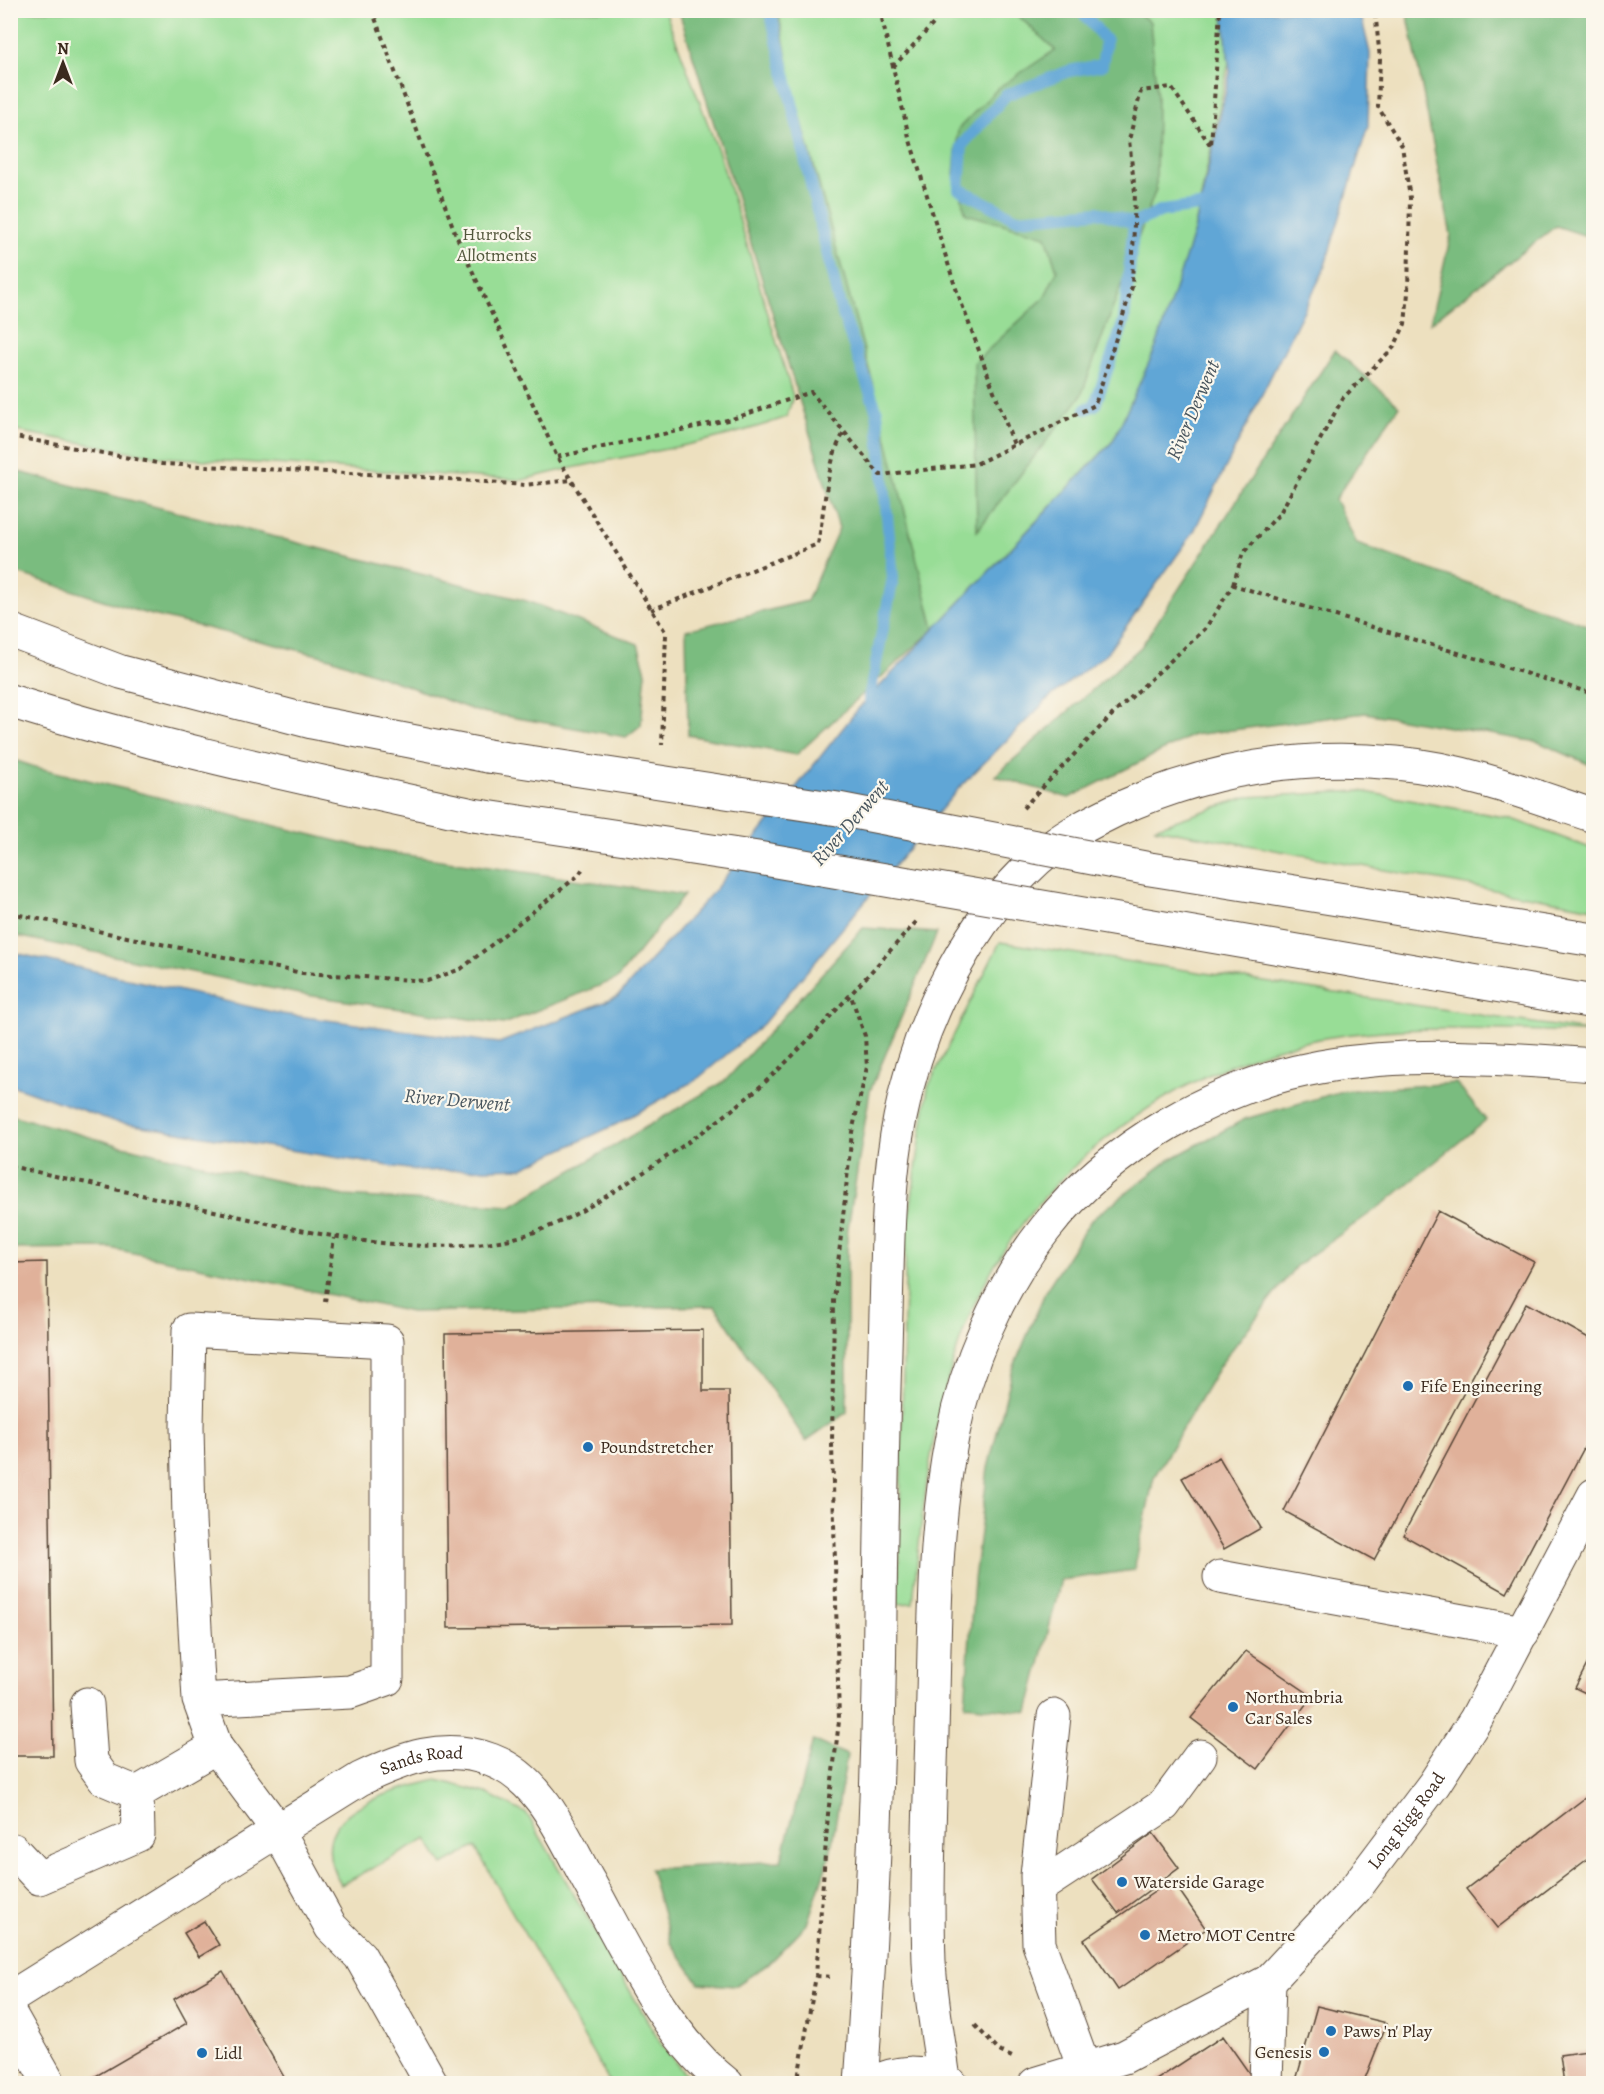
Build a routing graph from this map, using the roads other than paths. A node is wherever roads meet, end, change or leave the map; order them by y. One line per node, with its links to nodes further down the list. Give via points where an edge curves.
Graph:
1 (10, 630): 4 (main road, bridge, via 132,675 312,722 489,756 838,809 1150,869)
2 (10, 701): 5 (main road, bridge, via 97,729 210,758 473,815 758,858)
3 (1593, 816): 27 (main road, via 1468,776 1388,762 1317,760 1233,769 1141,799 1086,825 1051,848 1017,881 964,951 931,1012 900,1116 890,1195 874,1899)
4 (1593, 940)
5 (1593, 1002)
6 (1593, 1065): 23 (main road, via 1464,1058 1365,1061 1280,1075 1239,1089 1171,1123 1101,1172 1046,1228 1002,1296 965,1388 952,1435 936,1548 929,1960)
7 (1593, 1495): 9 (main road, Long Rigg Road)
8 (1220, 1577): 9 (main road)
9 (1523, 1632): 19 (main road, Long Rigg Road, via 1476,1719 1434,1784 1355,1889)
10 (199, 1700): 10 (main road, via 189,1520 189,1330 387,1341 387,1679 350,1692); 13 (main road)
11 (87, 1704): 15 (main road, via 91,1761 104,1779)
12 (1054, 1716): 18 (main road)
13 (216, 1747): 15 (main road); 16 (main road)
14 (1200, 1756): 18 (main road, via 1164,1805)
15 (137, 1793): 17 (main road, via 138,1834 39,1878)
16 (277, 1829): 20 (main road, Sands Road); 25 (main road, via 331,1927 360,1956); 26 (main road, Sands Road, via 360,1779 416,1756 443,1752 492,1760 521,1779 547,1806 630,1957 686,2046)
17 (10, 1851)
18 (1038, 1888): 22 (main road, via 1039,1944)
19 (1269, 1981): 22 (main road, Long Rigg Road); 30 (main road)
20 (10, 1998)
21 (10, 2014): 24 (main road, via 48,2081)
22 (1092, 2076): 29 (main road, Long Rigg Road)
23 (948, 2081): 28 (main road, via 924,2073 902,2073)
24 (45, 2084)
25 (432, 2084)
26 (727, 2084)
27 (861, 2084)
28 (870, 2084)
29 (1035, 2084)
30 (1266, 2084)

